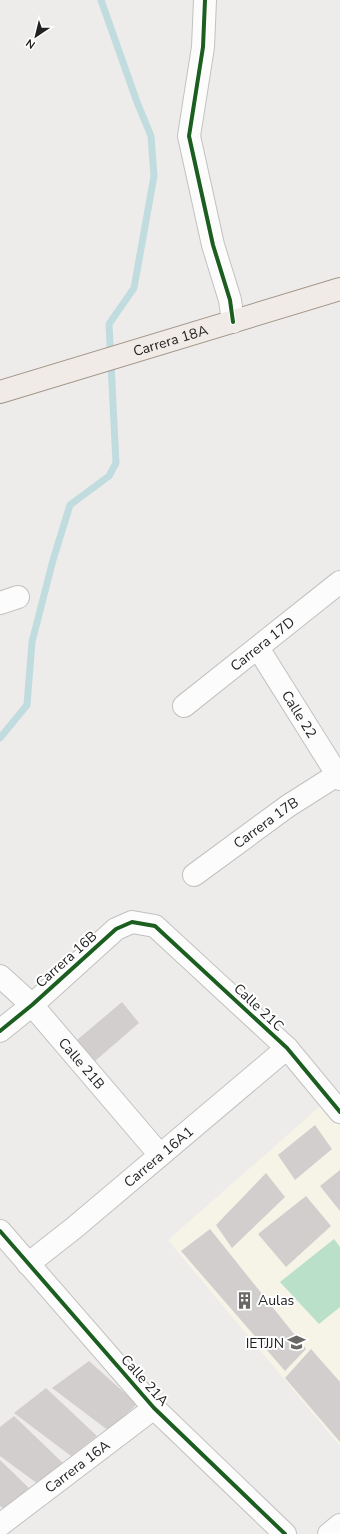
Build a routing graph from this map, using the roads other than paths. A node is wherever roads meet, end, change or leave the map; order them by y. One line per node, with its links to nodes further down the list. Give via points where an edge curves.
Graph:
1 (205, 0): 3 (street, via 203,47 189,136 213,245 230,300)
2 (340, 289): 3 (main road, Carrera 18A)
3 (233, 322): 4 (main road, Carrera 18A)
4 (1, 391)
5 (337, 589): 6 (street, Carrera 17D)
6 (258, 648): 7 (street, Carrera 17D); 8 (street, Calle 22)
7 (184, 706)
8 (339, 776): 9 (street, Carrera 17B, via 276,815)
9 (194, 875)
10 (155, 926): 12 (street, Carrera 16B, via 132,922 116,929); 14 (street, Calle 21C)
11 (0, 976): 12 (street, Calle 21B)
12 (32, 1005): 13 (street, Carrera 16B); 16 (street, Calle 21B)
13 (0, 1032)
14 (287, 1048): 15 (street, Calle 21C); 16 (street, Carrera 16A1)
15 (340, 1112)
16 (160, 1155): 18 (street, Carrera 16A1)
17 (0, 1231): 18 (street, Calle 21A)
18 (28, 1264): 19 (street, Calle 21A)
19 (154, 1408): 20 (street, Carrera 16A); 22 (street, Calle 21A)
20 (0, 1525)
21 (340, 1526): 23 (street)
22 (285, 1534)
23 (329, 1534)

